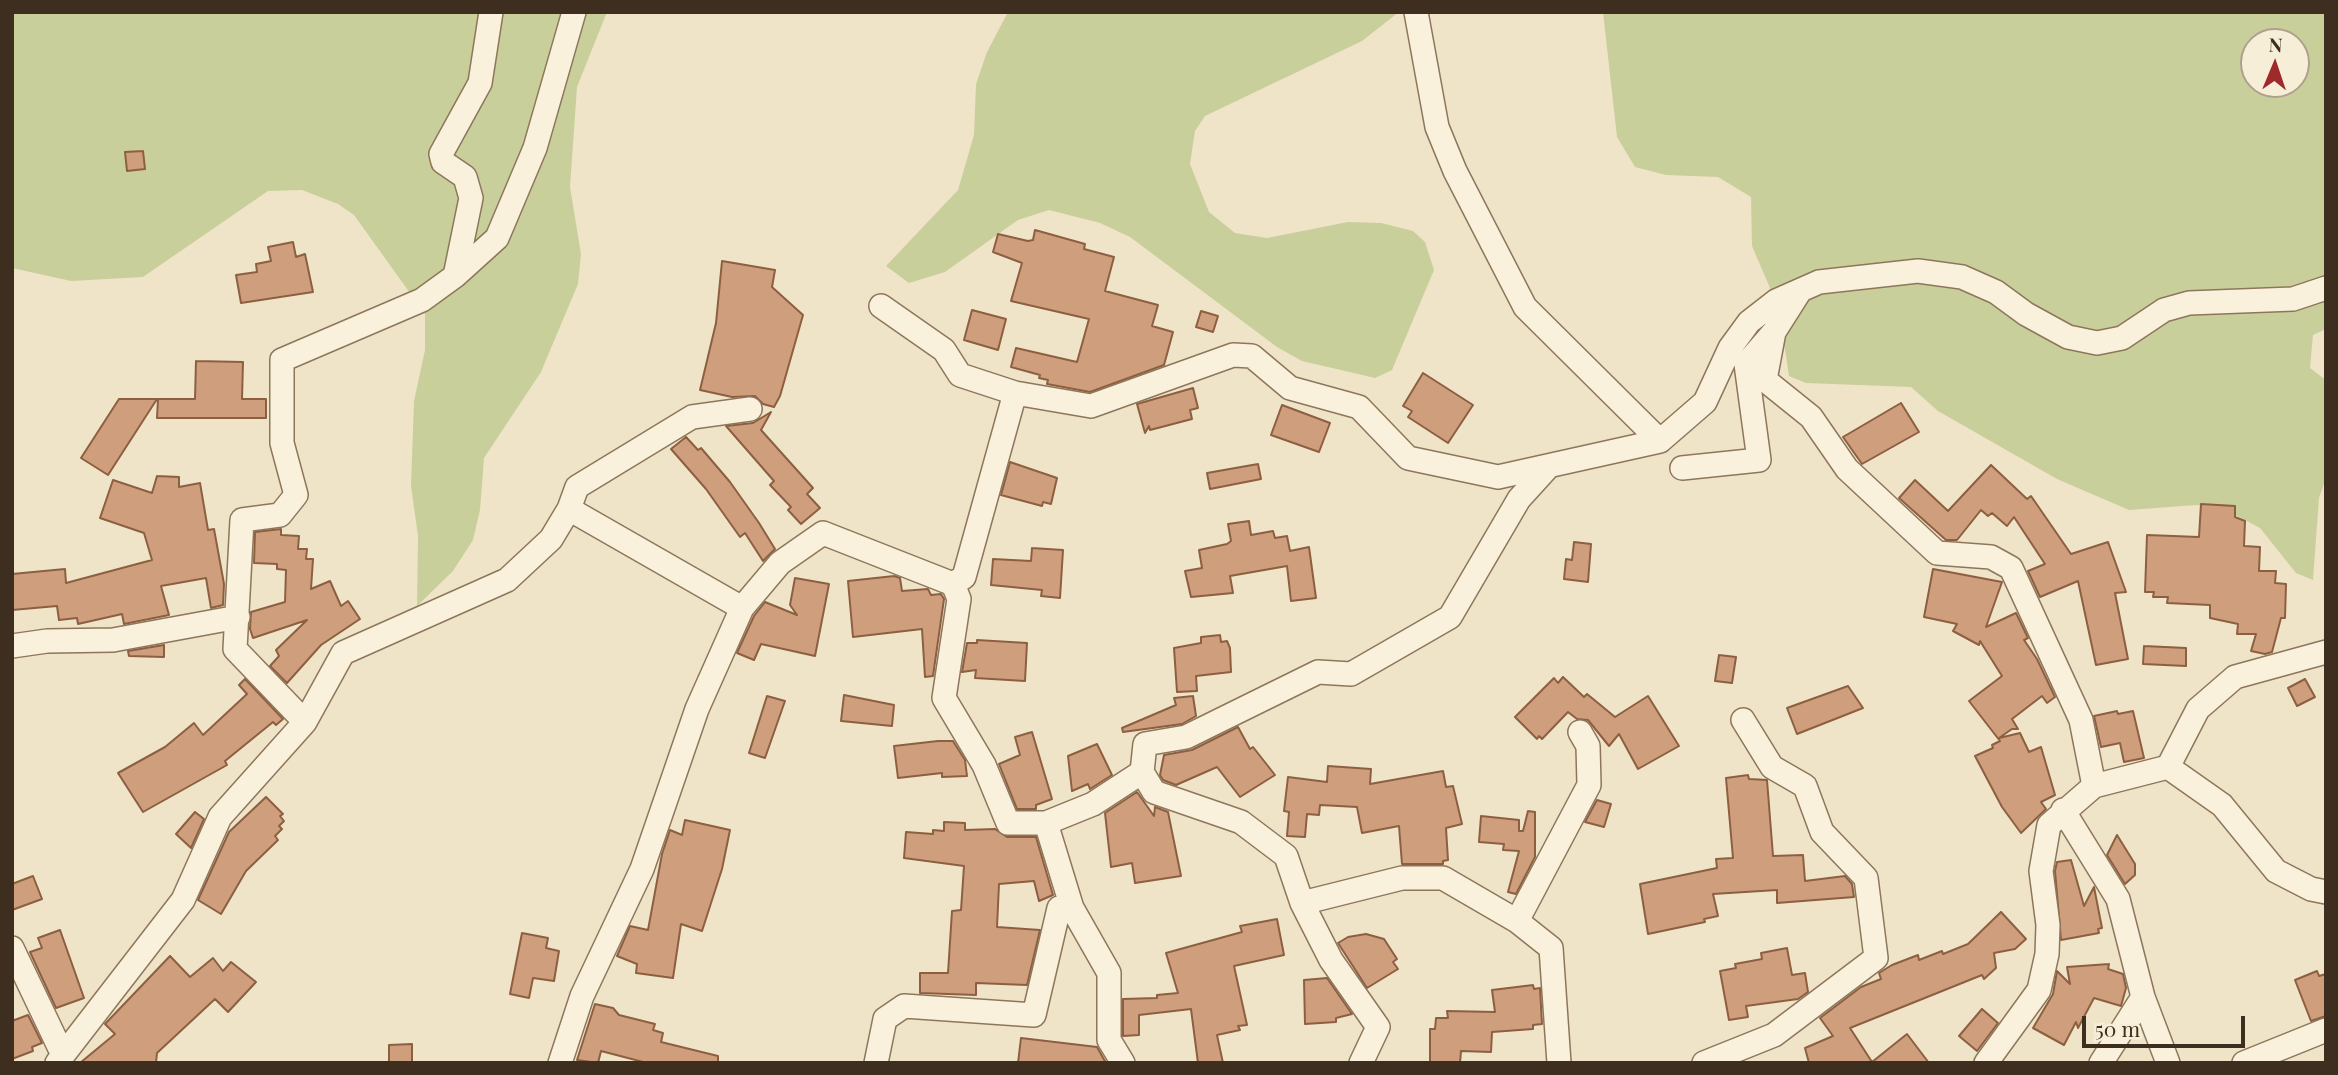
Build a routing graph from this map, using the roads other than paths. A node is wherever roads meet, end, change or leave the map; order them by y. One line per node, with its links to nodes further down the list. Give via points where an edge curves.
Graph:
1 (491, 12): 4 (street, via 480,83 441,155 443,162 465,177 471,198)
2 (574, 12): 4 (street, via 535,148 516,196 497,238)
3 (1416, 12): 11 (street, via 1437,127 1455,172 1525,307)
4 (455, 276): 17 (street, via 422,300 282,360 282,443 296,495 280,515 243,520)
5 (2326, 288): 6 (street, via 2292,299 2189,303 2164,310 2122,338 2097,343 2068,337 1996,292 1962,277 1917,271 1819,282)
6 (1800, 291): 8 (street); 11 (street, via 1776,301 1749,322 1730,348 1705,402)
7 (881, 306): 9 (street, via 944,350 960,375)
8 (1774, 332): 13 (street, via 1746,364 1759,460); 25 (street, via 1765,380 1811,417 1847,468 1937,553 1991,557 2011,568 2081,720)
9 (1015, 393): 12 (street, via 1091,406 1233,355 1252,356 1290,388 1359,407 1408,457 1498,477); 15 (street, via 964,577)
10 (750, 409): 14 (street, via 692,417 578,487)
11 (1660, 441): 12 (street)
12 (1549, 466): 24 (street, via 1519,499 1450,617 1351,674 1318,672 1186,737 1146,744)
13 (1682, 468)
14 (569, 509): 16 (street); 21 (street, via 551,539 507,580 342,653)
15 (953, 584): 16 (street, via 823,533 780,563); 27 (street, via 959,599 944,698 984,765 1007,823)
16 (742, 608): 36 (street, via 697,709 642,869 582,996)
17 (238, 617): 18 (street, via 113,640); 21 (street, via 235,649)
18 (12, 646)
19 (2326, 652): 23 (street, via 2235,677 2198,709)
20 (1743, 720): 41 (street, via 1772,767 1805,786 1822,832 1866,878 1876,958 1774,1035)
21 (305, 722): 35 (street, via 220,817 183,900)
22 (1580, 732): 31 (street, via 1588,747 1588,785)
23 (2168, 767): 25 (street); 28 (street, via 2222,805 2276,871)
24 (1142, 772): 27 (street, via 1093,804); 29 (street, via 1154,792 1241,822 1286,856)
25 (2094, 786): 26 (street)
26 (2063, 810): 33 (street, via 2118,899); 42 (street, via 2049,825 2041,871 2048,925 2039,990)
27 (1046, 823): 30 (street)
28 (2326, 892)
29 (1302, 903): 31 (street, via 1402,877 1443,878); 39 (street, via 1331,960 1378,1027)
30 (1072, 908): 37 (street, via 1059,908 1034,1015 904,1006 885,1019); 38 (street, via 1109,973 1108,1040)
31 (1517, 921): 40 (street, via 1551,948)
32 (12, 947): 35 (street)
33 (2143, 996): 43 (street); 44 (street)
34 (2326, 1030): 45 (street)
35 (60, 1059)
36 (560, 1063)
37 (876, 1063)
38 (1123, 1063)
39 (1361, 1063)
40 (1559, 1063)
41 (1704, 1063)
42 (1986, 1063)
43 (2101, 1063)
44 (2168, 1063)
45 (2244, 1063)

